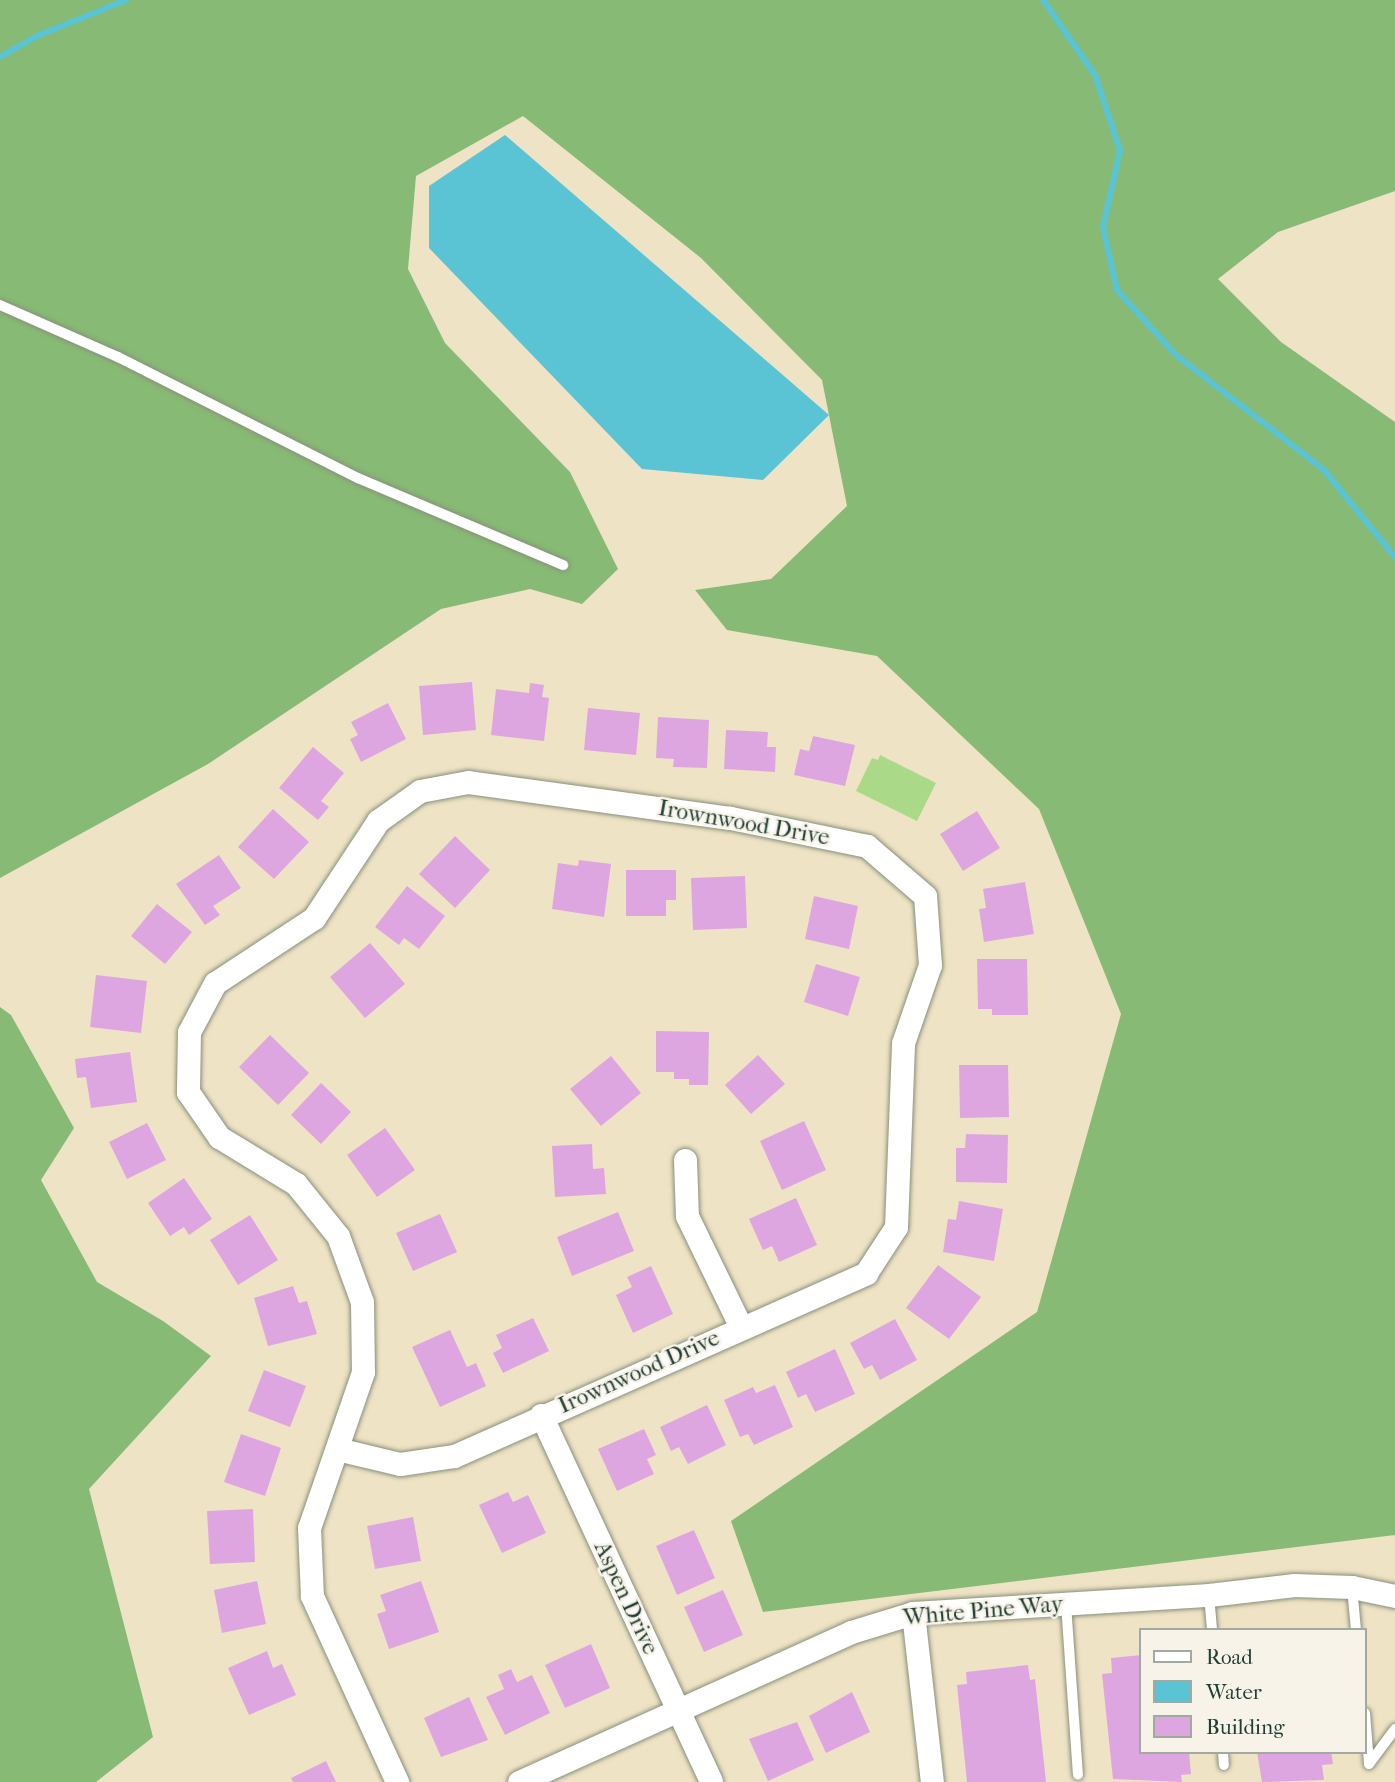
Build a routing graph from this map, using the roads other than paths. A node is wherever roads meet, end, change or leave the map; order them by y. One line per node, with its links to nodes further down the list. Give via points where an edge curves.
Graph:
1 (0, 305): 2 (lane, via 118,357 358,478)
2 (563, 565)
3 (685, 1160): 4 (street, via 687,1216)
4 (741, 1327): 5 (street, Irownwood Drive); 6 (street, Irownwood Drive, via 866,1273 896,1227 903,1043 930,965 925,896 867,846 730,818 468,782 420,792 378,821 314,918 215,983 189,1032 188,1092 219,1137 296,1184 338,1236 362,1302 363,1372)
5 (541, 1415): 6 (street, Irownwood Drive, via 454,1456 400,1464); 14 (street, Aspen Drive)
6 (337, 1449): 20 (street, Irownwood Drive, via 309,1528 312,1597)
7 (1352, 1587): 8 (street, White Pine Way, via 1294,1585); 9 (street, White Pine Way); 13 (lane)
8 (1209, 1595): 10 (street, White Pine Way); 12 (lane)
9 (1395, 1596)
10 (1066, 1604): 11 (street, White Pine Way); 19 (lane)
11 (913, 1613): 14 (street, White Pine Way, via 850,1632); 23 (street)
12 (1212, 1628)
13 (1356, 1628)
14 (678, 1709): 21 (street, White Pine Way); 22 (street, Aspen Drive)
15 (1395, 1729): 16 (lane, via 1369,1764)
16 (1367, 1738)
17 (1223, 1754): 18 (lane)
18 (1224, 1765)
19 (1078, 1775)
20 (397, 1782)
21 (519, 1782)
22 (711, 1782)
23 (932, 1782)

